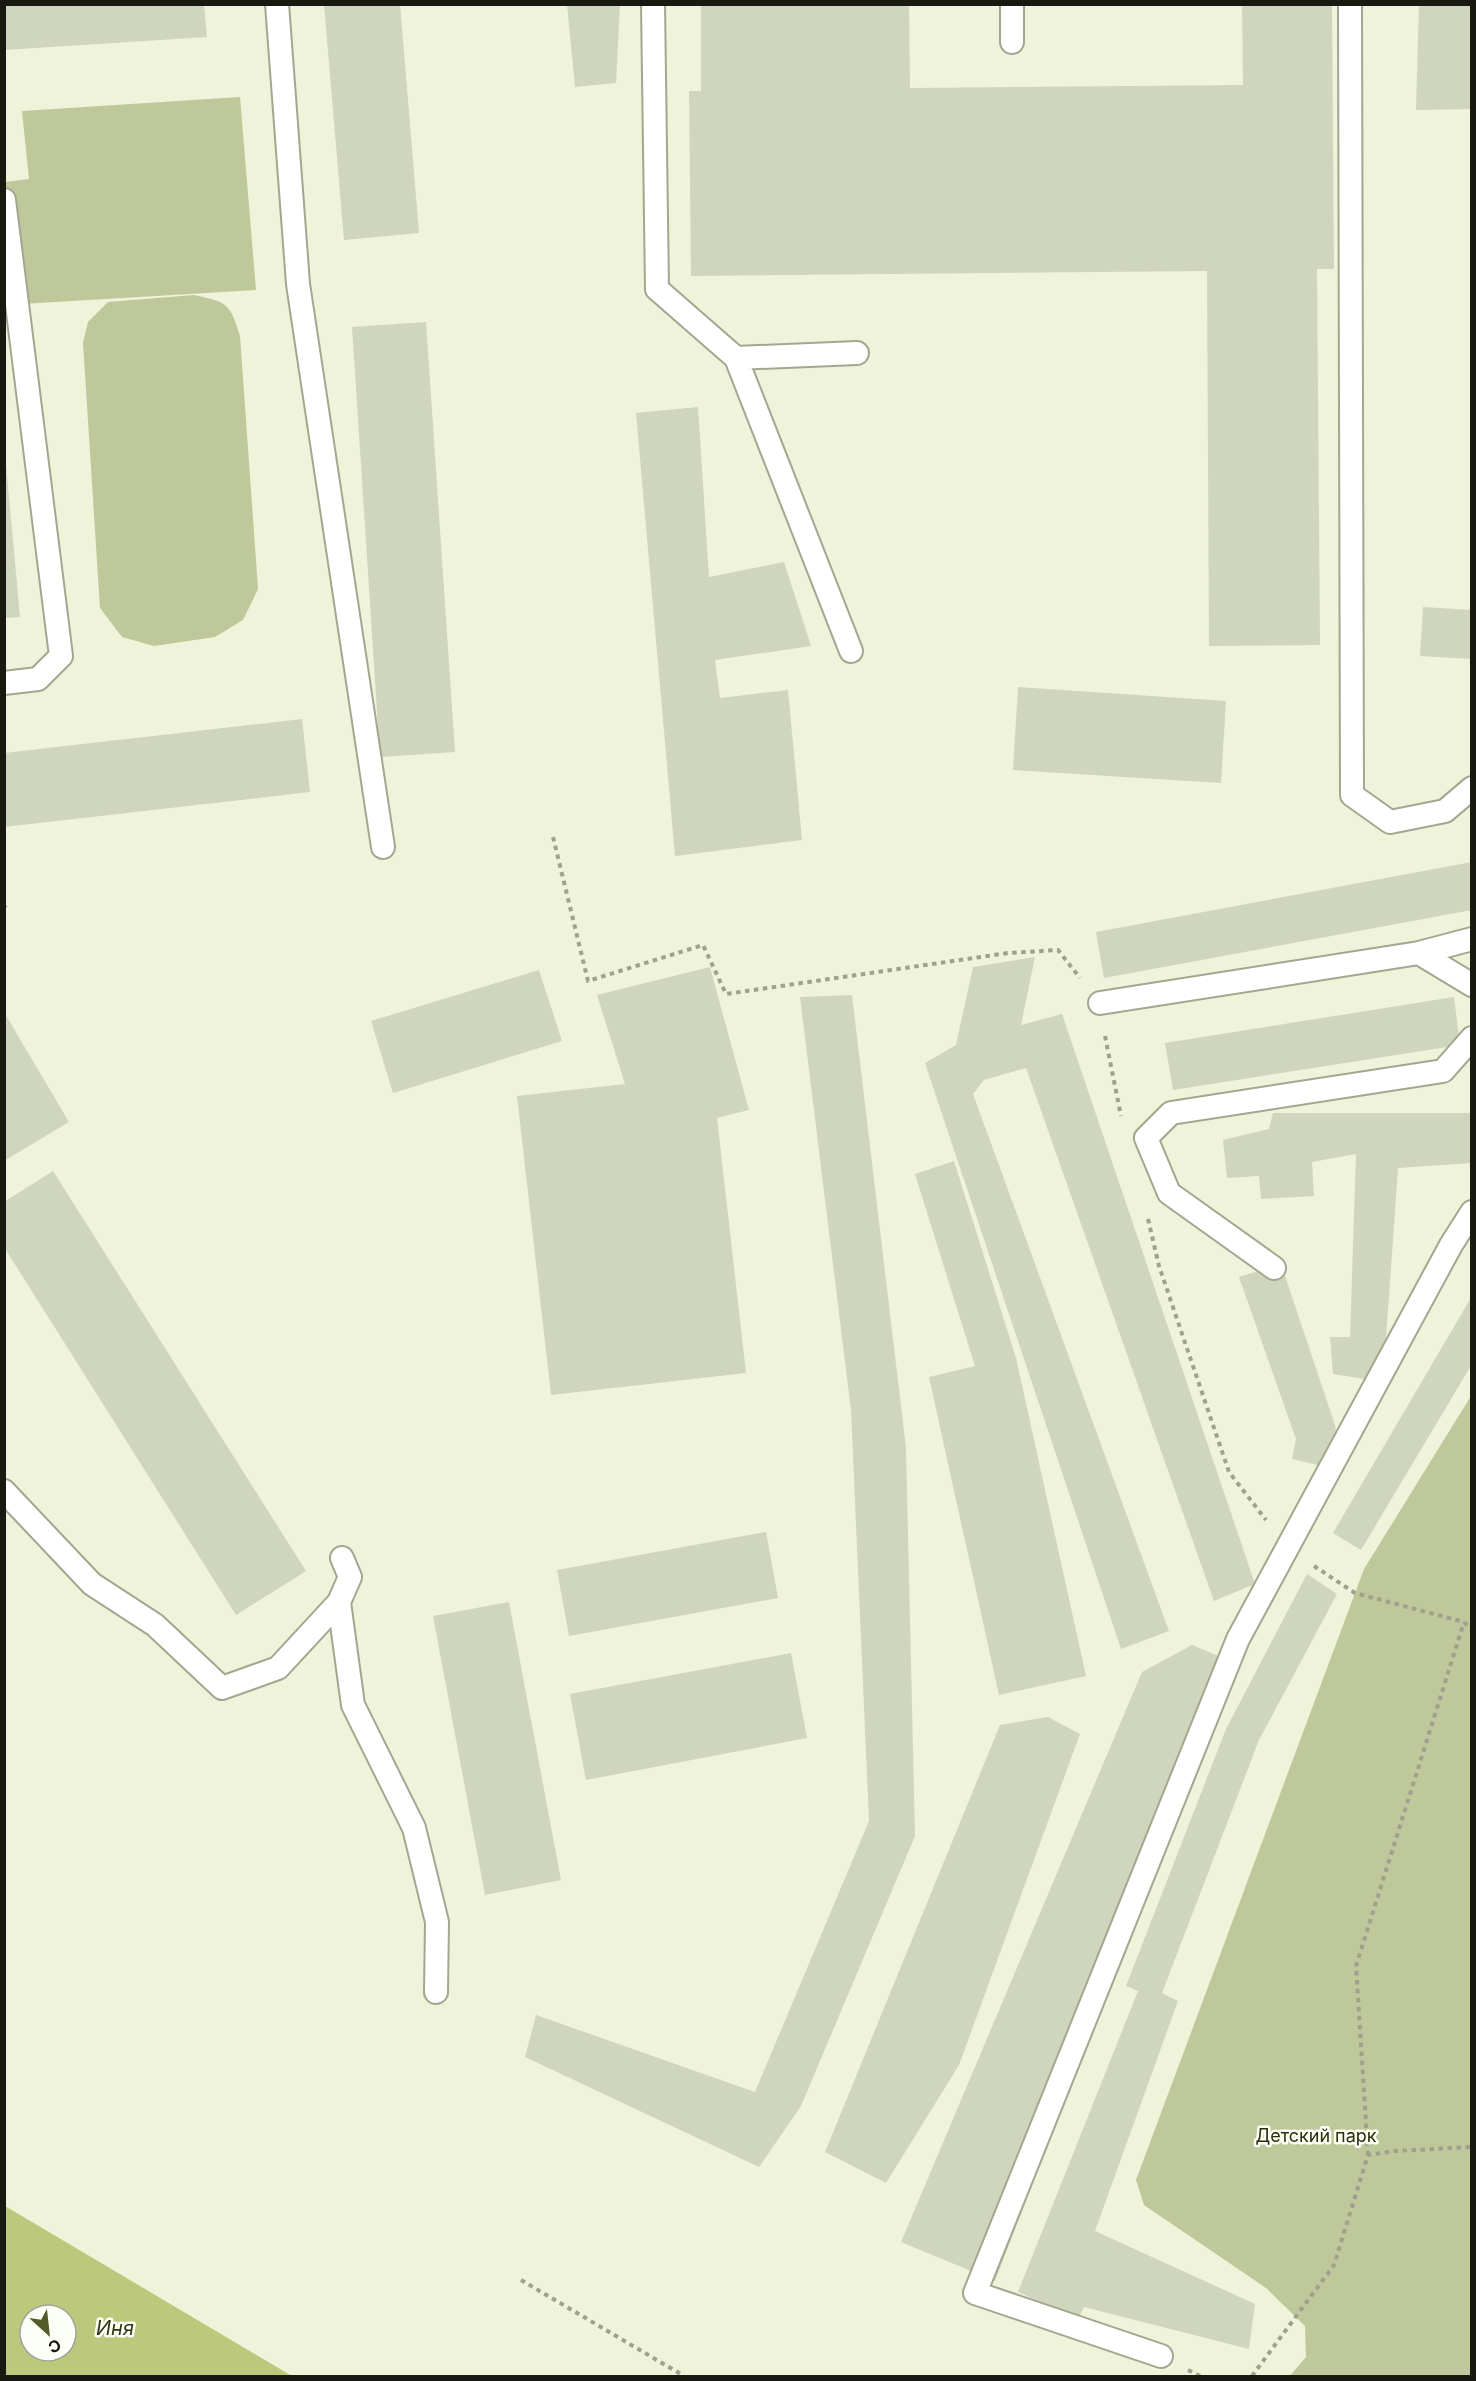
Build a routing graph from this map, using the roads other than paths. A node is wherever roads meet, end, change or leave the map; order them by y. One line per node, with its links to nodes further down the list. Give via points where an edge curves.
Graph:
1 (277, 4): 12 (lane, via 298,284)
2 (653, 4): 8 (lane, via 657,289)
3 (1012, 4): 5 (lane)
4 (1350, 4): 11 (lane, via 1352,795 1390,822 1445,811)
5 (1012, 42)
6 (4, 200): 10 (lane, via 61,656 38,678)
7 (856, 353): 8 (lane)
8 (736, 358): 9 (lane)
9 (851, 651)
10 (4, 682)
11 (1472, 788)
12 (383, 847)
13 (1472, 939): 14 (lane)
14 (1419, 953): 15 (lane); 16 (lane)
15 (1472, 985)
16 (1100, 1004)
17 (1472, 1038): 19 (lane, via 1443,1071 1171,1113 1146,1138 1169,1193)
18 (1472, 1212): 24 (lane, via 1238,1638 975,2293)
19 (1274, 1268)
20 (4, 1491): 22 (lane, via 92,1584 155,1624 222,1688 278,1668)
21 (342, 1558): 22 (lane, via 350,1576)
22 (339, 1602): 23 (lane, via 353,1705 414,1828 437,1922)
23 (436, 1992)
24 (1161, 2356)

